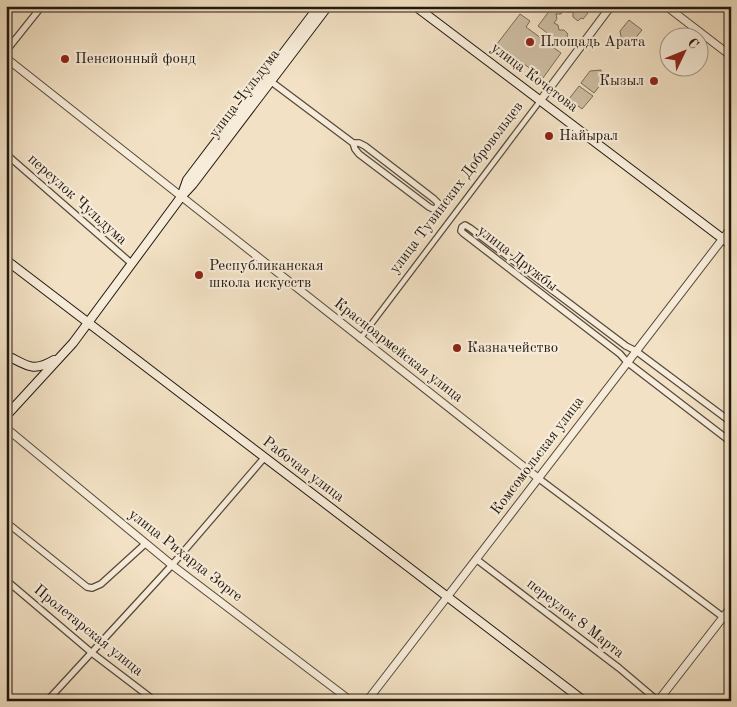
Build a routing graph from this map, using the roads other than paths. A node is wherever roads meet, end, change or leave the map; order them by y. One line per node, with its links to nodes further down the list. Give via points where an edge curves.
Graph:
1 (42, 6): 7 (street)
2 (319, 6): 10 (main road, улица Чульдума)
3 (328, 6): 10 (main road, улица Чульдума)
4 (415, 6): 11 (main road, улица Кочетова)
5 (611, 6): 11 (street, улица Тувинских Добровольцев)
6 (666, 6): 8 (street)
7 (6, 51)
8 (731, 56)
9 (6, 58): 14 (street, Красноармейская улица)
10 (268, 79): 12 (street); 14 (main road, улица Чульдума)
11 (540, 101): 16 (main road, улица Кочетова); 23 (street, улица Тувинских Добровольцев)
12 (354, 143): 12 (street, via 359,154 429,207 437,208 438,203 434,199 365,146)
13 (6, 154): 20 (street, переулок Чульдума)
14 (181, 197): 20 (main road, улица Чульдума); 23 (street, Красноармейская улица)
15 (731, 228): 16 (street, Комсомольская улица)
16 (723, 238): 17 (main road, улица Кочетова); 24 (street, Комсомольская улица)
17 (731, 244)
18 (6, 260): 22 (main road, Рабочая улица)
19 (514, 261): 21 (street); 21 (street, улица Дружбы, via 465,225 462,227 463,233); 24 (street, улица Дружбы)
20 (131, 264): 22 (main road, улица Чульдума)
21 (508, 268): 27 (street, улица Дружбы)
22 (88, 323): 26 (main road, улица Чульдума); 34 (main road, Рабочая улица)
23 (360, 339): 35 (street, Красноармейская улица)
24 (636, 351): 27 (street, Комсомольская улица); 31 (street, улица Дружбы)
25 (6, 355): 28 (main road)
26 (62, 355): 28 (main road, улица Чульдума, via 46,365); 29 (main road, улица Чульдума)
27 (627, 362): 33 (street, улица Дружбы); 35 (street, Комсомольская улица)
28 (32, 368): 29 (main road)
29 (36, 382): 30 (main road, улица Чульдума)
30 (6, 416)
31 (731, 422)
32 (6, 428): 37 (street, улица Рихарда Зорге)
33 (731, 442)
34 (264, 458): 39 (street); 41 (main road, Рабочая улица)
35 (538, 478): 38 (street, Комсомольская улица); 43 (street, Красноармейская улица)
36 (6, 522): 37 (street, via 92,588 101,584)
37 (145, 544): 39 (street, улица Рихарда Зорге)
38 (476, 559): 41 (street, Комсомольская улица); 51 (street, переулок 8 Марта)
39 (172, 565): 45 (street); 48 (street, улица Рихарда Зорге)
40 (6, 580): 45 (street, Пролетарская улица)
41 (447, 596): 49 (street, Комсомольская улица); 50 (main road, Рабочая улица)
42 (731, 607): 43 (street)
43 (723, 617): 44 (street, Красноармейская улица); 51 (street)
44 (731, 623)
45 (92, 653): 46 (street); 47 (street, Пролетарская улица)
46 (48, 701)
47 (155, 701)
48 (351, 701)
49 (367, 701)
50 (584, 701)
51 (658, 701)

